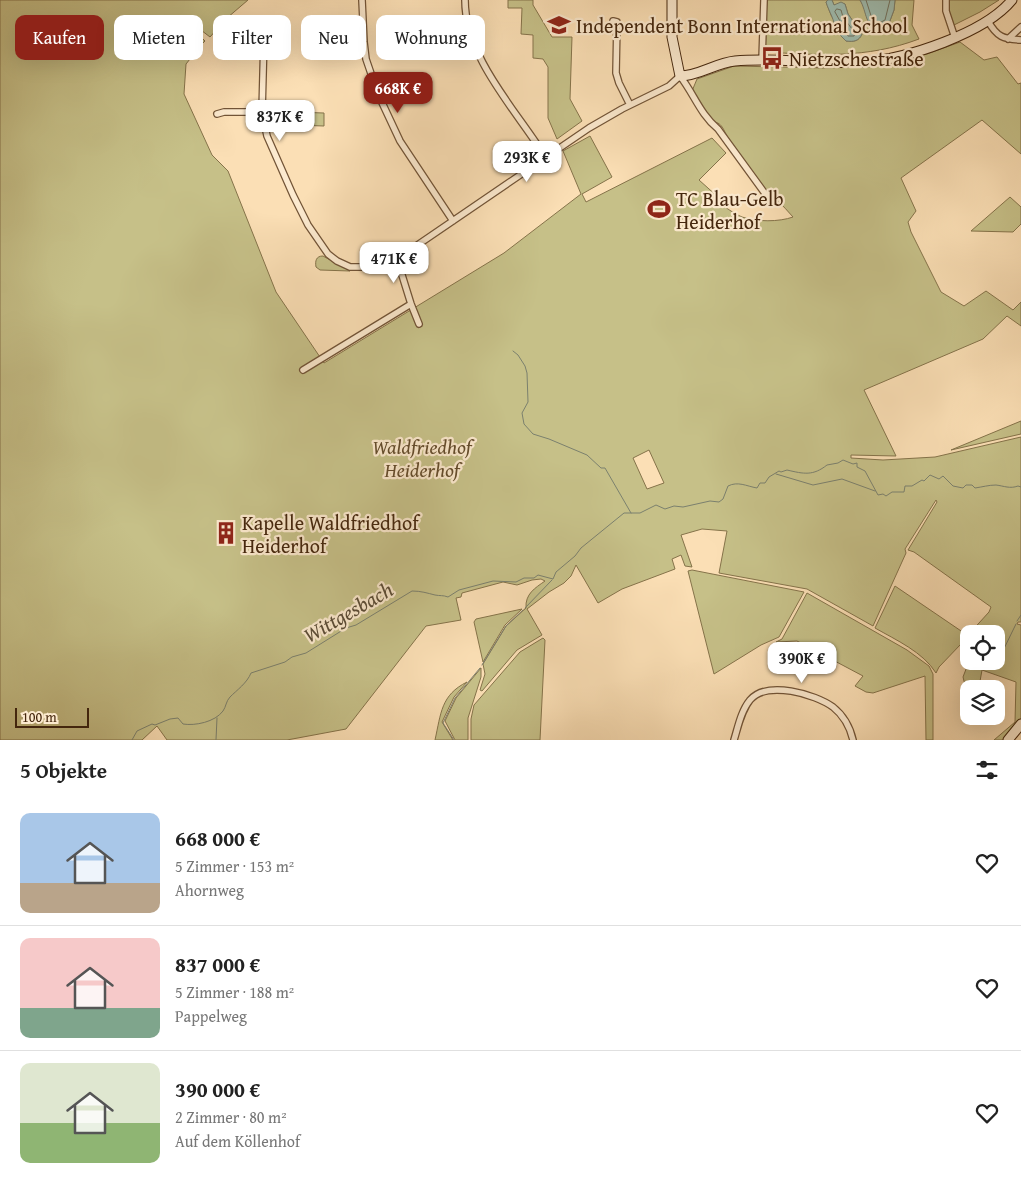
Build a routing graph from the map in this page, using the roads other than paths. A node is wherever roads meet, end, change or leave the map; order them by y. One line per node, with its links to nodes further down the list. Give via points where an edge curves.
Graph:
1 (362, 0): 21 (street, via 366,59 378,94 400,141)
2 (465, 0): 19 (street, via 470,33 478,52)
3 (672, 0): 15 (street, via 672,31)
4 (764, 0): 14 (street)
5 (946, 0): 10 (street)
6 (1012, 0): 7 (street)
7 (988, 21): 10 (street); 11 (street, via 996,34)
8 (613, 22): 16 (street, via 617,22 616,73)
9 (1021, 27): 11 (street)
10 (955, 38): 14 (street, via 865,62)
11 (1008, 39): 12 (street)
12 (1021, 40)
13 (263, 60): 17 (street)
14 (762, 60): 15 (street, via 722,63 692,76)
15 (680, 76): 16 (street, via 669,86); 20 (street, via 698,107)
16 (630, 105): 19 (street)
17 (262, 112): 18 (street); 22 (street, via 270,144 293,195 328,254 350,267 363,268)
18 (217, 114)
19 (546, 158): 21 (street)
20 (766, 194)
21 (453, 221): 22 (street)
22 (397, 259): 23 (street)
23 (411, 304): 24 (street); 25 (street)
24 (419, 324)
25 (303, 370)
26 (1021, 724): 29 (street)
27 (734, 740): 28 (street, via 750,700 767,690 777,689 814,698 834,708)
28 (853, 740)
29 (1008, 740)

